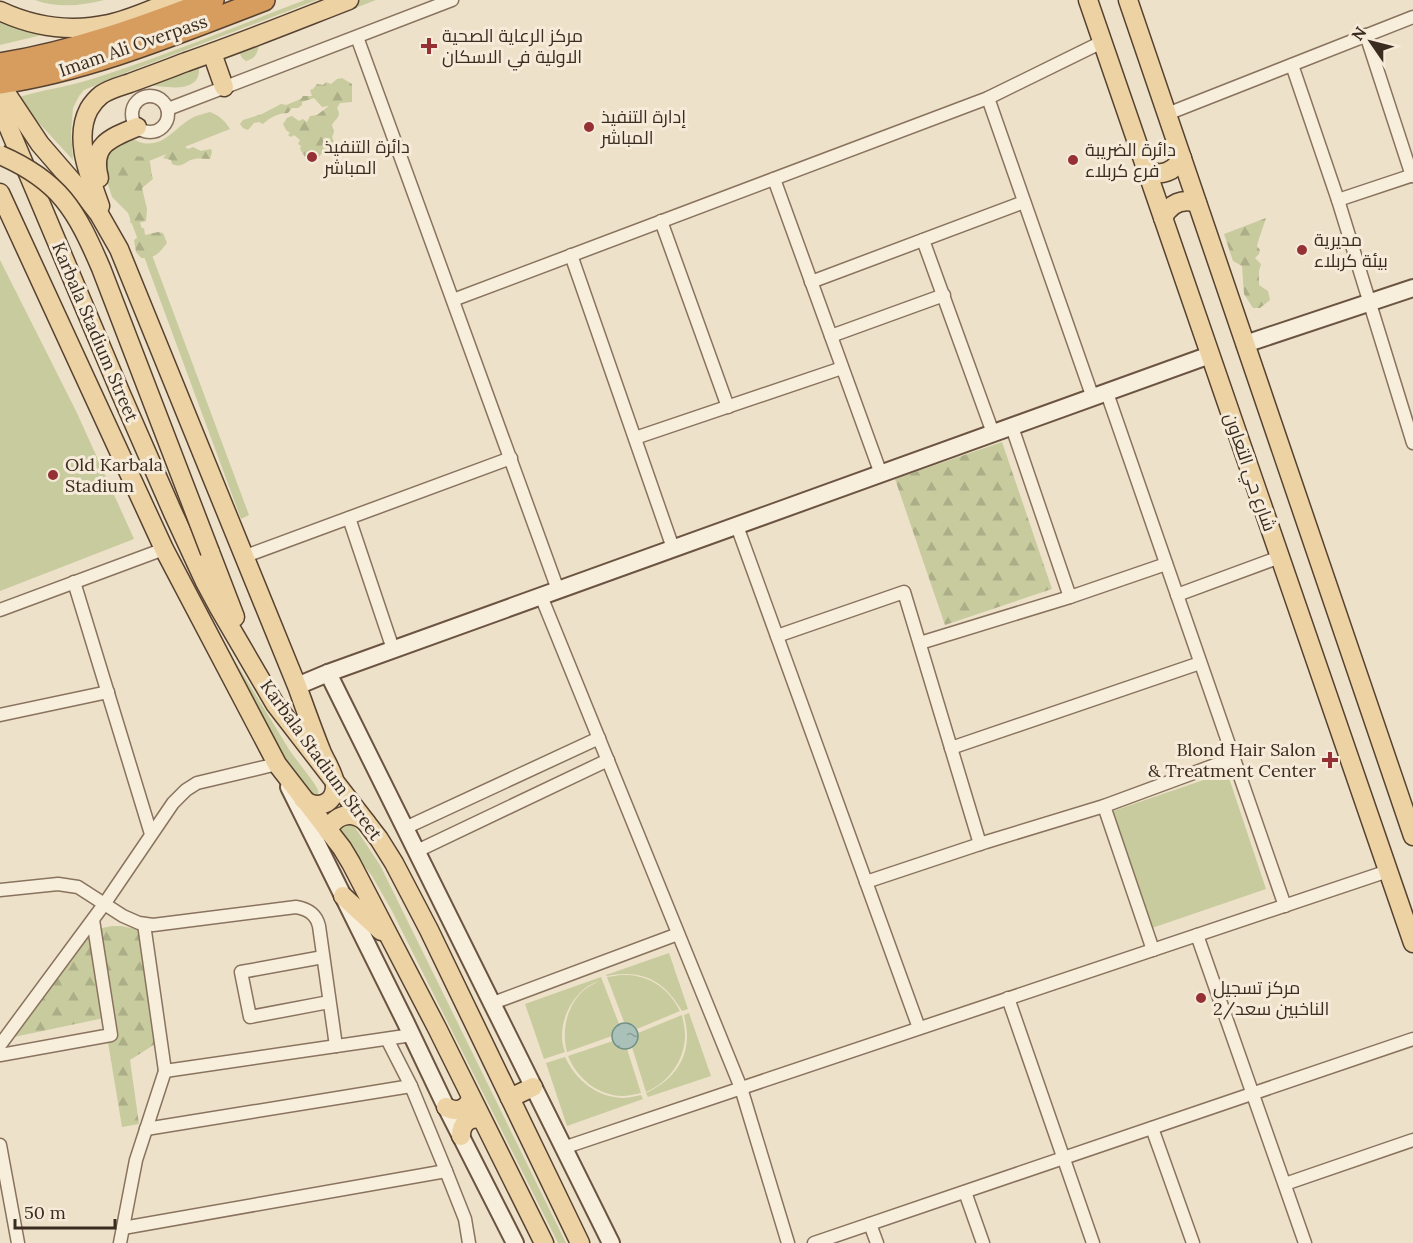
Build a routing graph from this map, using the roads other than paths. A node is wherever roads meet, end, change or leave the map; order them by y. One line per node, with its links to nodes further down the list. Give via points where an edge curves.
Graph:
1 (176, 0): 8 (main road, via 111,23 77,28 43,25)
2 (213, 0): 14 (highway, Imam Ali Overpass, via 90,44)
3 (264, 0): 16 (highway, Imam Ali Overpass, via 93,63)
4 (349, 0): 13 (main road)
5 (452, 0): 11 (street)
6 (1088, 0): 12 (main road, شارع حي التعاون)
7 (1128, 0): 21 (main road, شارع حي التعاون)
8 (0, 11)
9 (1413, 16): 10 (street)
10 (1366, 35): 15 (street); 26 (street)
11 (357, 37): 17 (street); 42 (street)
12 (1102, 42): 18 (street); 25 (main road, شارع حي التعاون)
13 (212, 53): 17 (main road); 35 (main road, via 109,91 88,110 82,139 84,154)
14 (0, 64)
15 (1292, 65): 21 (street); 29 (street)
16 (0, 83): 35 (main road, via 40,144)
17 (224, 87): 20 (street)
18 (988, 98): 27 (street); 30 (street)
19 (0, 107): 75 (main road, Karbala Stadium Street, via 173,513 219,608)
20 (168, 109): 22 (street, via 167,121 159,130 147,133); 22 (street, via 156,97 139,100 132,110)
21 (1167, 114): 24 (main road, شارع حي التعاون)
22 (136, 127): 37 (main road, via 104,144 96,159)
23 (0, 155): 75 (main road, bridge, via 27,168 53,188 82,226)
24 (1182, 158): 25 (main road, via 1167,173); 31 (main road, شارع حي التعاون)
25 (1147, 170): 33 (main road, شارع حي التعاون)
26 (1413, 175): 29 (street)
27 (774, 179): 34 (street); 39 (street)
28 (0, 193): 32 (main road, Karbala Stadium Street)
29 (1338, 200): 43 (street)
30 (1024, 202): 36 (street); 48 (street)
31 (1197, 203): 33 (main road, via 1177,202); 45 (main road, شارع حي التعاون)
32 (5, 208): 59 (main road, Karbala Stadium Street)
33 (1162, 218): 46 (main road, شارع حي التعاون)
34 (661, 221): 38 (street); 49 (street)
35 (106, 225): 37 (main road)
36 (923, 240): 39 (street); 41 (street)
37 (119, 249): 60 (main road)
38 (571, 255): 42 (street); 52 (street)
39 (811, 282): 44 (street)
40 (1413, 288): 43 (street)
41 (944, 295): 44 (street); 51 (street)
42 (453, 300): 54 (street)
43 (1369, 303): 45 (street); 53 (street)
44 (831, 336): 47 (street)
45 (1245, 344): 89 (main road, شارع حي التعاون)
46 (1210, 356): 48 (street); 61 (main road, شارع حي التعاون)
47 (842, 368): 49 (street); 55 (street)
48 (1100, 395): 50 (street); 62 (street)
49 (728, 407): 52 (street)
50 (1012, 427): 51 (street); 67 (street)
51 (993, 434): 55 (street)
52 (635, 438): 58 (street)
53 (1413, 443)
54 (511, 458): 56 (street); 64 (street)
55 (881, 474): 57 (street)
56 (350, 518): 60 (street); 71 (street)
57 (737, 526): 58 (street); 69 (street)
58 (674, 548): 64 (street)
59 (164, 549): 63 (street); 82 (main road, Karbala Stadium Street)
60 (243, 557): 74 (main road)
61 (1280, 557): 65 (street); 93 (main road, شارع حي التعاون)
62 (1166, 564): 65 (street); 67 (street)
63 (74, 582): 68 (street); 76 (street)
64 (558, 590): 66 (street)
65 (1177, 595): 72 (street)
66 (541, 596): 71 (street); 78 (street)
67 (1070, 597): 70 (street)
68 (0, 610)
69 (777, 636): 70 (street, via 904,592); 94 (street)
70 (920, 643): 79 (street)
71 (393, 649): 73 (street)
72 (1200, 663): 79 (street); 80 (street)
73 (328, 672): 74 (street); 87 (street)
74 (297, 686): 83 (main road)
75 (267, 690): 83 (main road, Karbala Stadium Street)
76 (108, 692): 77 (street); 90 (street)
77 (0, 715)
78 (599, 738): 81 (street); 87 (street)
79 (951, 748): 91 (street)
80 (1234, 758): 85 (street); 98 (street)
81 (608, 760): 92 (street); 101 (street)
82 (278, 764): 84 (main road, Karbala Stadium Street); 90 (street, via 197,783 173,803); 96 (street)
83 (335, 782): 84 (main road, via 333,796 322,805 308,804); 86 (main road, Karbala Stadium Street)
84 (303, 799): 88 (main road, Karbala Stadium Street)
85 (1104, 806): 91 (street); 105 (street)
86 (366, 822): 88 (main road, via 347,814 335,819); 123 (main road, Karbala Stadium Street, via 400,873)
87 (405, 828): 92 (street)
88 (328, 831): 104 (main road, Karbala Stadium Street, via 351,863)
89 (1412, 831)
90 (151, 834): 97 (street)
91 (980, 844): 94 (street)
92 (417, 851): 109 (street)
93 (1388, 871): 98 (street); 102 (main road, شارع حي التعاون)
94 (866, 882): 110 (street)
95 (0, 890): 97 (street, via 58,884 78,887)
96 (343, 896): 104 (main road); 111 (street)
97 (105, 903): 99 (street); 100 (street)
98 (1285, 906): 103 (street)
99 (93, 920): 114 (street); 116 (street, via 111,1035)
100 (144, 924): 106 (street, via 302,908 317,921); 117 (street)
101 (678, 934): 109 (street); 120 (street)
102 (1411, 934)
103 (1197, 935): 105 (street); 121 (street)
104 (392, 942): 122 (main road, Karbala Stadium Street)
105 (1153, 950): 107 (street)
106 (323, 957): 108 (street); 108 (street, via 241,972 250,1017)
107 (1008, 998): 110 (street); 132 (street)
108 (329, 1002): 115 (street)
109 (493, 1003): 119 (street)
110 (919, 1028): 120 (street)
111 (412, 1035): 112 (street); 124 (street)
112 (387, 1039): 115 (street); 118 (street)
113 (1413, 1039): 121 (street)
114 (0, 1045)
115 (336, 1046): 117 (street)
116 (0, 1056)
117 (165, 1071): 127 (street)
118 (411, 1086): 127 (street); 133 (street)
119 (533, 1088): 123 (main road); 131 (street)
120 (741, 1088): 131 (street); 146 (street)
121 (1253, 1094): 126 (street); 134 (street)
122 (471, 1098): 124 (main road, via 463,1108); 125 (main road, Karbala Stadium Street)
123 (510, 1098): 144 (main road, Karbala Stadium Street)
124 (446, 1107): 128 (street)
125 (481, 1119): 128 (main road, via 466,1121); 143 (main road, Karbala Stadium Street)
126 (1152, 1128): 132 (street); 151 (street)
127 (146, 1129): 138 (street)
128 (461, 1136): 142 (street)
129 (1413, 1140): 134 (street)
130 (0, 1145): 136 (street)
131 (562, 1148): 145 (street)
132 (1063, 1158): 135 (street); 150 (street)
133 (446, 1171): 138 (street); 141 (street, via 465,1219)
134 (1285, 1184): 152 (street)
135 (965, 1192): 137 (street); 149 (street)
136 (5, 1207): 139 (street)
137 (870, 1224): 147 (street); 148 (street)
138 (123, 1228): 140 (street)
139 (18, 1243)
140 (120, 1243)
141 (469, 1243)
142 (515, 1243)
143 (544, 1243)
144 (580, 1243)
145 (611, 1243)
146 (788, 1243)
147 (814, 1243)
148 (877, 1243)
149 (983, 1243)
150 (1093, 1243)
151 (1193, 1243)
152 (1305, 1243)

